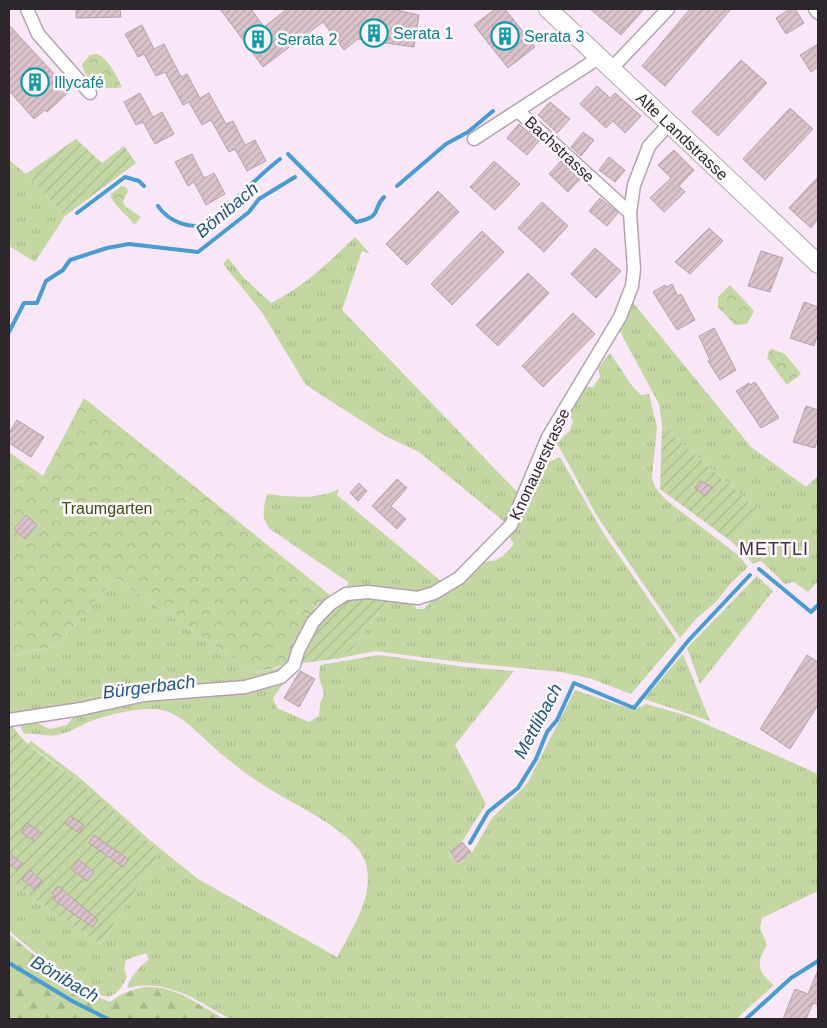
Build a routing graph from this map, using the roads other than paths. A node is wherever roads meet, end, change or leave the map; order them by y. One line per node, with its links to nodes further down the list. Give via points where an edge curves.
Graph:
1 (27, 9): 7 (street, via 38,34)
2 (548, 9): 6 (main road, Alte Landstrasse)
3 (668, 9): 6 (street, Bachstrasse)
4 (816, 9): 5 (street)
5 (818, 13)
6 (606, 62): 8 (street, Bachstrasse); 9 (main road, Alte Landstrasse)
7 (90, 93)
8 (518, 111): 10 (street); 11 (street, Bachstrasse)
9 (670, 123): 11 (street, Knonauerstrasse, via 649,146 640,165); 12 (main road, Alte Landstrasse)
10 (474, 139)
11 (630, 213): 13 (street, Knonauerstrasse, via 634,269 632,286 620,317 548,437 511,525 459,578 434,593 418,598 368,592 346,594 330,604 313,622 294,665 281,677 245,687 144,695)
12 (818, 264)
13 (9, 720)

